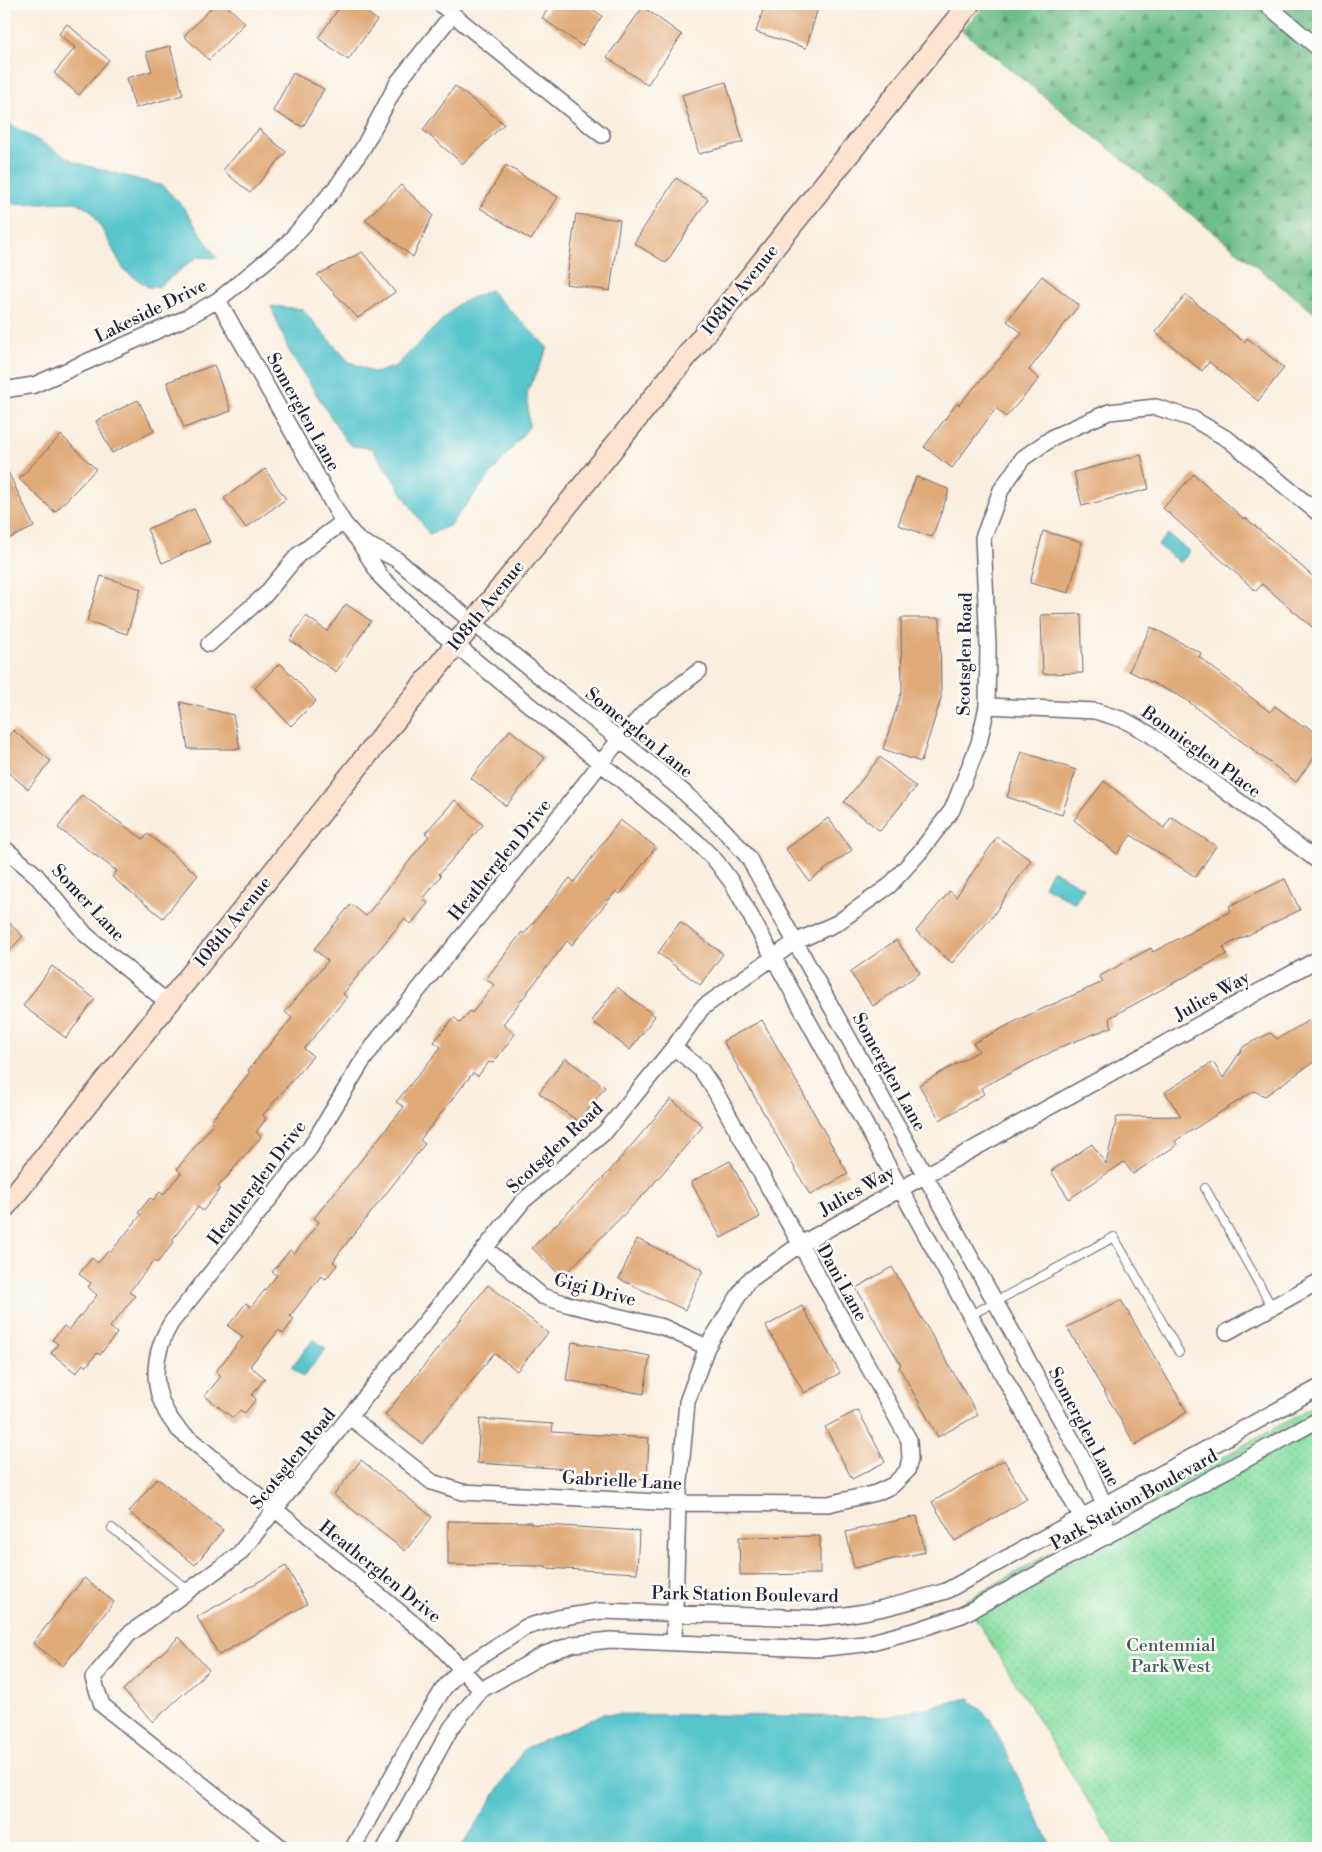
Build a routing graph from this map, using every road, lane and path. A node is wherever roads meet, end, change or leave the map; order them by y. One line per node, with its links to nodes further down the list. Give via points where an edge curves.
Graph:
1 (440, 4): 4 (street)
2 (969, 4): 12 (street, 108th Avenue)
3 (1266, 4): 5 (street)
4 (454, 14): 6 (street); 7 (street, Lakeside Drive, via 398,82 363,148 338,185 287,244)
5 (1318, 48)
6 (602, 135)
7 (218, 300): 8 (street, Lakeside Drive, via 186,318 34,385); 10 (street, Somerglen Lane)
8 (4, 390)
9 (1318, 513): 16 (street, Scotsglen Road, via 1229,440 1193,419 1156,408 1109,412 1055,436 1023,458 1001,490 983,538)
10 (343, 522): 11 (street, Somerglen Lane); 13 (street, via 298,555 265,595)
11 (358, 540): 12 (street, Somerglen Lane, via 396,559); 14 (street, Somerglen Lane, via 381,577)
12 (473, 623): 14 (street, 108th Avenue); 17 (street, Somerglen Lane)
13 (209, 644)
14 (454, 645): 18 (street, Somerglen Lane); 24 (street, 108th Avenue)
15 (700, 671): 17 (street, Heatherglen Drive, via 644,712)
16 (987, 706): 20 (street, Bonnieglen Place, via 1095,711 1124,720 1151,735); 21 (street, Scotsglen Road, via 979,742 952,810 919,852 889,886 837,923)
17 (619, 740): 18 (street, Heatherglen Drive); 21 (street, Somerglen Lane, via 727,832 748,857)
18 (601, 764): 22 (street, Somerglen Lane, via 696,840 716,860); 45 (street, Heatherglen Drive, via 379,1038 310,1148 171,1323 160,1345 155,1370 158,1395 170,1420)
19 (4, 848): 24 (street, Somer Lane, via 35,874 86,935)
20 (1318, 861)
21 (795, 942): 22 (street, Scotsglen Road); 26 (street, Somerglen Lane)
22 (773, 957): 25 (street, Scotsglen Road, via 702,1008); 27 (street, Somerglen Lane)
23 (1318, 959): 26 (street, Julies Way)
24 (168, 1003): 29 (street, 108th Avenue)
25 (674, 1047): 30 (street, Dani Lane, via 701,1070 714,1089); 31 (street, Scotsglen Road, via 605,1132 523,1201)
26 (925, 1174): 27 (street, Julies Way); 33 (street, Somerglen Lane)
27 (901, 1188): 30 (street, Julies Way); 35 (street, Somerglen Lane)
28 (1205, 1188): 34 (lane)
29 (4, 1208)
30 (799, 1244): 37 (street, Julies Way, via 747,1282); 42 (street, Dani Lane, via 909,1440 910,1459)
31 (485, 1248): 37 (street, Gigi Drive, via 542,1296 663,1327); 40 (street, Scotsglen Road)
32 (1318, 1282): 34 (street)
33 (995, 1302): 35 (lane); 38 (lane, via 1114,1237); 44 (street, Somerglen Lane, via 1091,1474)
34 (1272, 1307): 36 (street)
35 (970, 1315): 46 (street, Somerglen Lane)
36 (1226, 1332)
37 (707, 1348): 43 (street, Julies Way, via 687,1402)
38 (1179, 1352)
39 (1318, 1388): 44 (street, Park Station Boulevard)
40 (350, 1417): 43 (street, Gabrielle Lane, via 432,1482 462,1492); 45 (street, Scotsglen Road)
41 (1318, 1420): 48 (street, Park Station Boulevard)
42 (906, 1471): 43 (street, Gabrielle Lane, via 893,1485 876,1493 828,1504)
43 (678, 1503): 50 (street, Julies Way)
44 (1104, 1505): 46 (street, Park Station Boulevard); 48 (street, Somerglen Lane)
45 (276, 1511): 49 (street, Scotsglen Road, via 239,1554); 52 (street, Heatherglen Drive, via 438,1644)
46 (1081, 1517): 48 (street, Somerglen Lane); 50 (street, Park Station Boulevard, via 946,1591 886,1609 814,1618)
47 (112, 1528): 49 (lane)
48 (1106, 1536): 51 (street, Park Station Boulevard, via 962,1616 864,1644 816,1649)
49 (188, 1590): 54 (street, Scotsglen Road, via 129,1634 93,1678 102,1706)
50 (675, 1612): 51 (street, Julies Way); 52 (street, Park Station Boulevard, via 600,1611 558,1618 526,1627)
51 (674, 1643): 53 (street, Park Station Boulevard, via 610,1640 574,1644 545,1654)
52 (461, 1669): 53 (street, Heatherglen Drive); 55 (street, Park Station Boulevard, via 444,1688 414,1736)
53 (481, 1690): 56 (street, Park Station Boulevard, via 451,1728)
54 (282, 1848)
55 (352, 1848)
56 (385, 1848)

